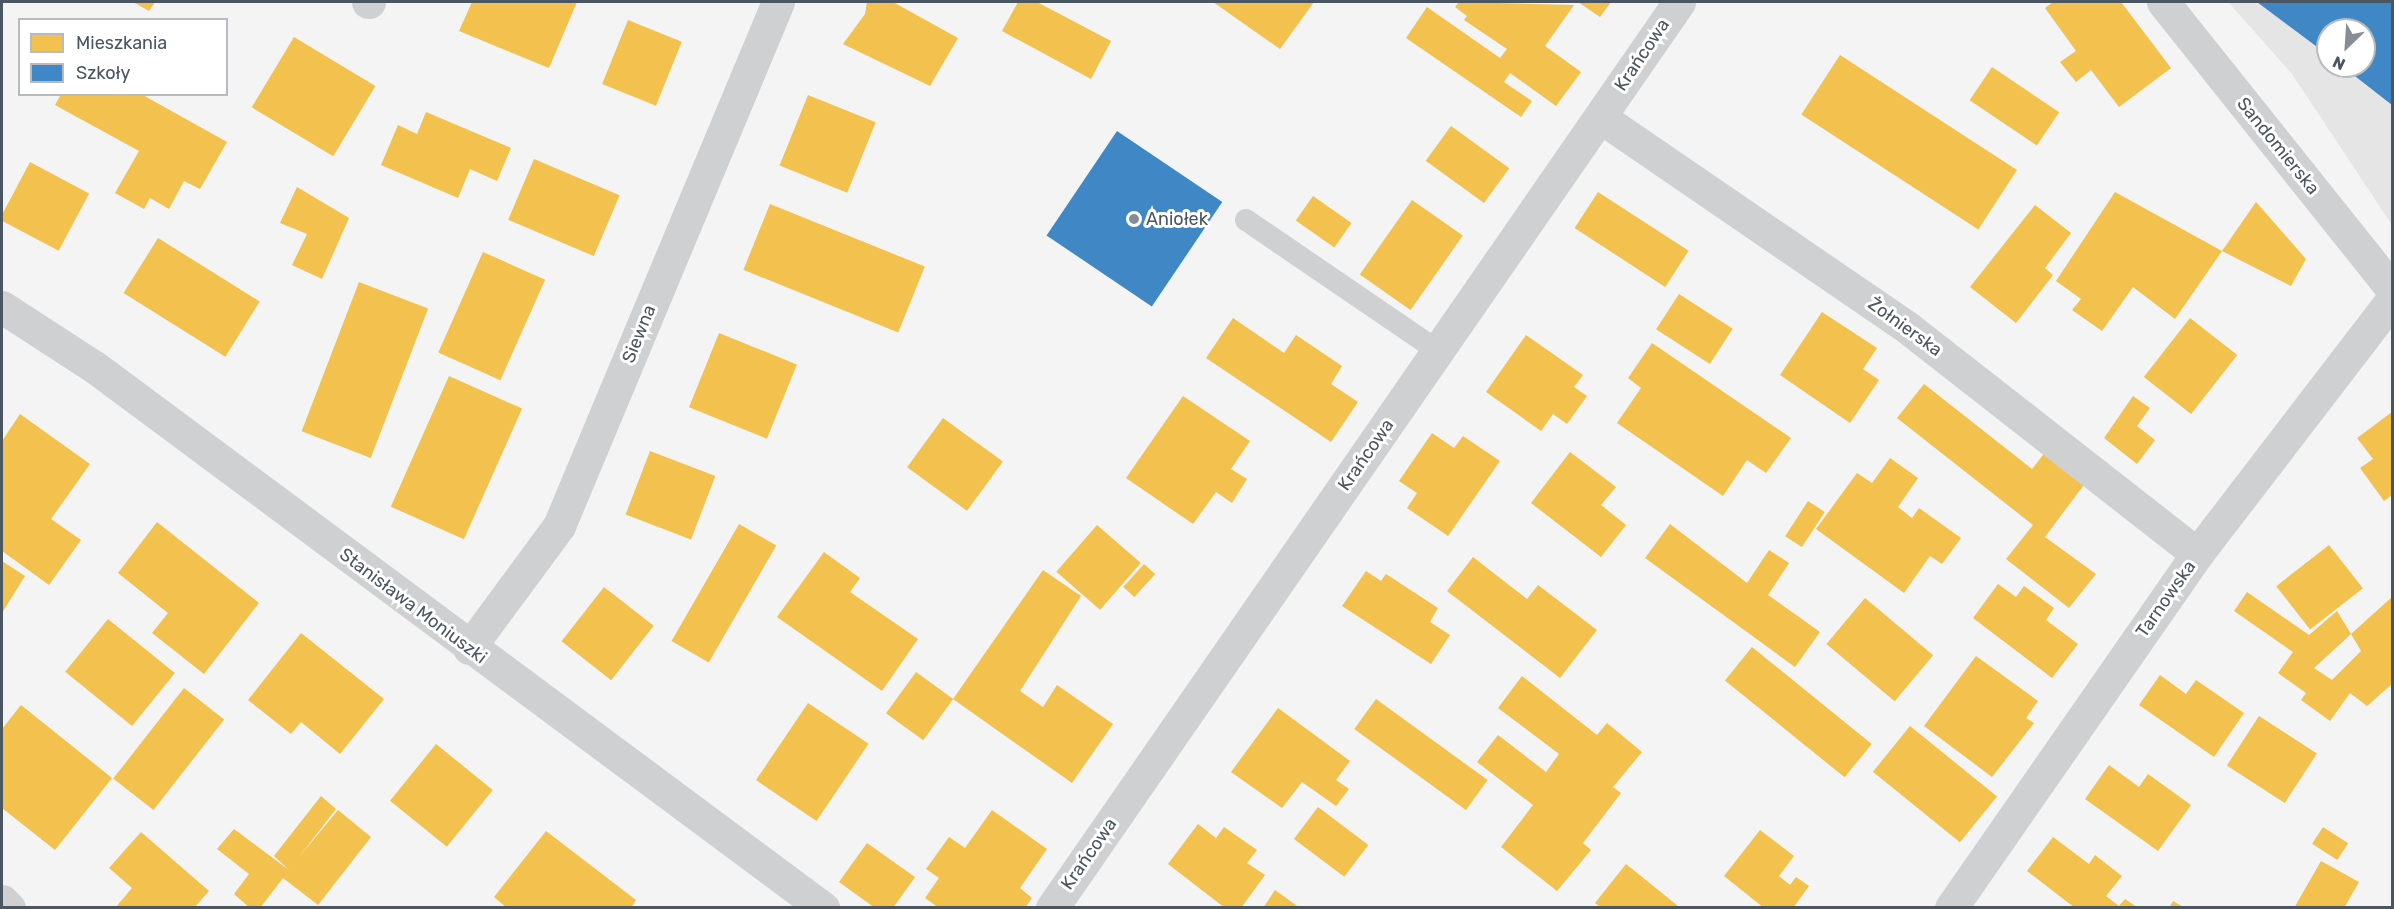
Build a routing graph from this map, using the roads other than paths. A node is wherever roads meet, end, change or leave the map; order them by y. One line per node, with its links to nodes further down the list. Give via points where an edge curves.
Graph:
1 (778, 2): 11 (street, Siewna, via 559,526)
2 (1679, 2): 4 (street, Krańcowa)
3 (2163, 2): 6 (street, Sandomierska)
4 (1600, 117): 9 (street, Krańcowa); 10 (street, Żołnierska, via 1908,328)
5 (1246, 220): 9 (lane)
6 (2392, 290)
7 (2392, 300): 10 (street, Tarnowska)
8 (2, 307): 11 (street, Stanisława Moniuszki, via 96,368)
9 (1438, 351): 15 (street, Krańcowa)
10 (2197, 554): 16 (street, Tarnowska)
11 (469, 648): 14 (street, Stanisława Moniuszki)
12 (2, 901): 13 (street)
13 (9, 908)
14 (823, 908)
15 (1052, 908)
16 (1951, 908)

